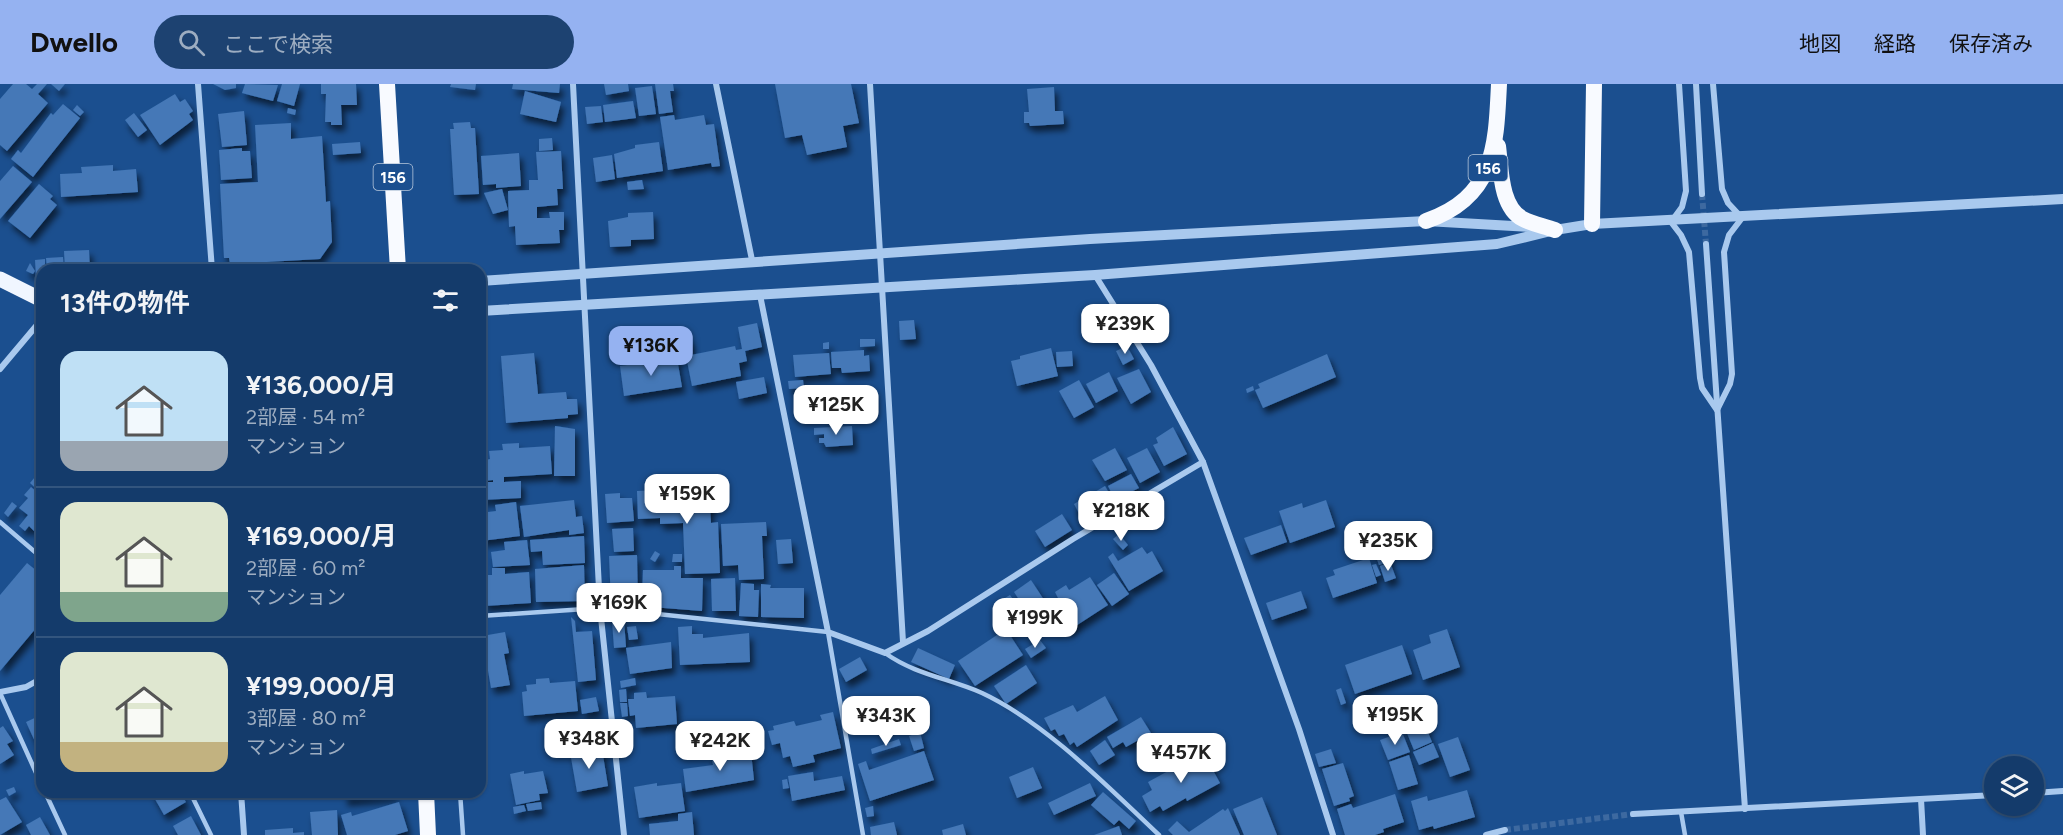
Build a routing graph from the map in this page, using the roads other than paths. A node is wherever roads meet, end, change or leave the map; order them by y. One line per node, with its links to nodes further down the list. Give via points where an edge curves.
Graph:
1 (198, 84): 22 (street)
2 (387, 84): 23 (highway, 156)
3 (573, 84): 25 (street)
4 (716, 84): 21 (street)
5 (870, 84): 20 (street)
6 (1498, 84): 11 (highway, 156)
7 (1594, 84): 17 (highway)
8 (1679, 84): 16 (street, via 1686,190 1682,207)
9 (1696, 84): 12 (street)
10 (1713, 84): 14 (street, via 1722,189 1728,203)
11 (1497, 128): 15 (highway, 156, via 1482,180 1459,206); 18 (highway, via 1503,184 1510,204 1521,218)
12 (1702, 195)
13 (2063, 198): 14 (street)
14 (1742, 218): 16 (street); 35 (street, via 1724,252 1732,374)
15 (1426, 221): 18 (street); 20 (street, via 1089,239)
16 (1671, 222): 17 (street); 35 (street, via 1689,252 1700,378)
17 (1592, 224): 18 (street)
18 (1555, 230): 24 (street, via 1497,244)
19 (1706, 244): 35 (street)
20 (882, 255): 21 (street); 28 (street)
21 (752, 260): 25 (street)
22 (212, 264)
23 (398, 264)
24 (1095, 275): 28 (street); 36 (street, via 1151,365)
25 (582, 276): 27 (street); 31 (street)
26 (0, 279): 30 (main road)
27 (486, 281)
28 (883, 287): 29 (street); 42 (street)
29 (760, 295): 31 (street); 41 (street)
30 (36, 297)
31 (584, 306): 32 (street); 39 (street)
32 (486, 311)
33 (36, 327): 34 (street)
34 (0, 369)
35 (1717, 410): 56 (street)
36 (1203, 462): 42 (street, via 928,631); 68 (street)
37 (0, 522): 38 (lane)
38 (36, 553)
39 (600, 608): 40 (lane); 41 (lane); 65 (street)
40 (486, 616)
41 (828, 632): 43 (street); 66 (lane)
42 (903, 642): 43 (street)
43 (885, 653): 67 (lane, via 905,667 982,693 1035,726 1096,775)
44 (36, 681): 45 (street)
45 (0, 693): 46 (lane)
46 (36, 773)
47 (2063, 791): 48 (street)
48 (2044, 792)
49 (1984, 796): 55 (street)
50 (48, 798): 60 (lane)
51 (193, 798): 61 (lane)
52 (241, 798): 62 (street)
53 (426, 798): 63 (highway)
54 (460, 798): 64 (lane)
55 (1922, 799): 56 (street); 71 (street)
56 (1745, 809): 57 (street)
57 (1681, 812): 58 (street); 70 (lane)
58 (1633, 814)
59 (1505, 830): 69 (street)
60 (64, 835)
61 (211, 835)
62 (244, 835)
63 (428, 835)
64 (463, 835)
65 (624, 835)
66 (863, 835)
67 (1160, 835)
68 (1333, 835)
69 (1485, 835)
70 (1685, 835)
71 (1923, 835)

